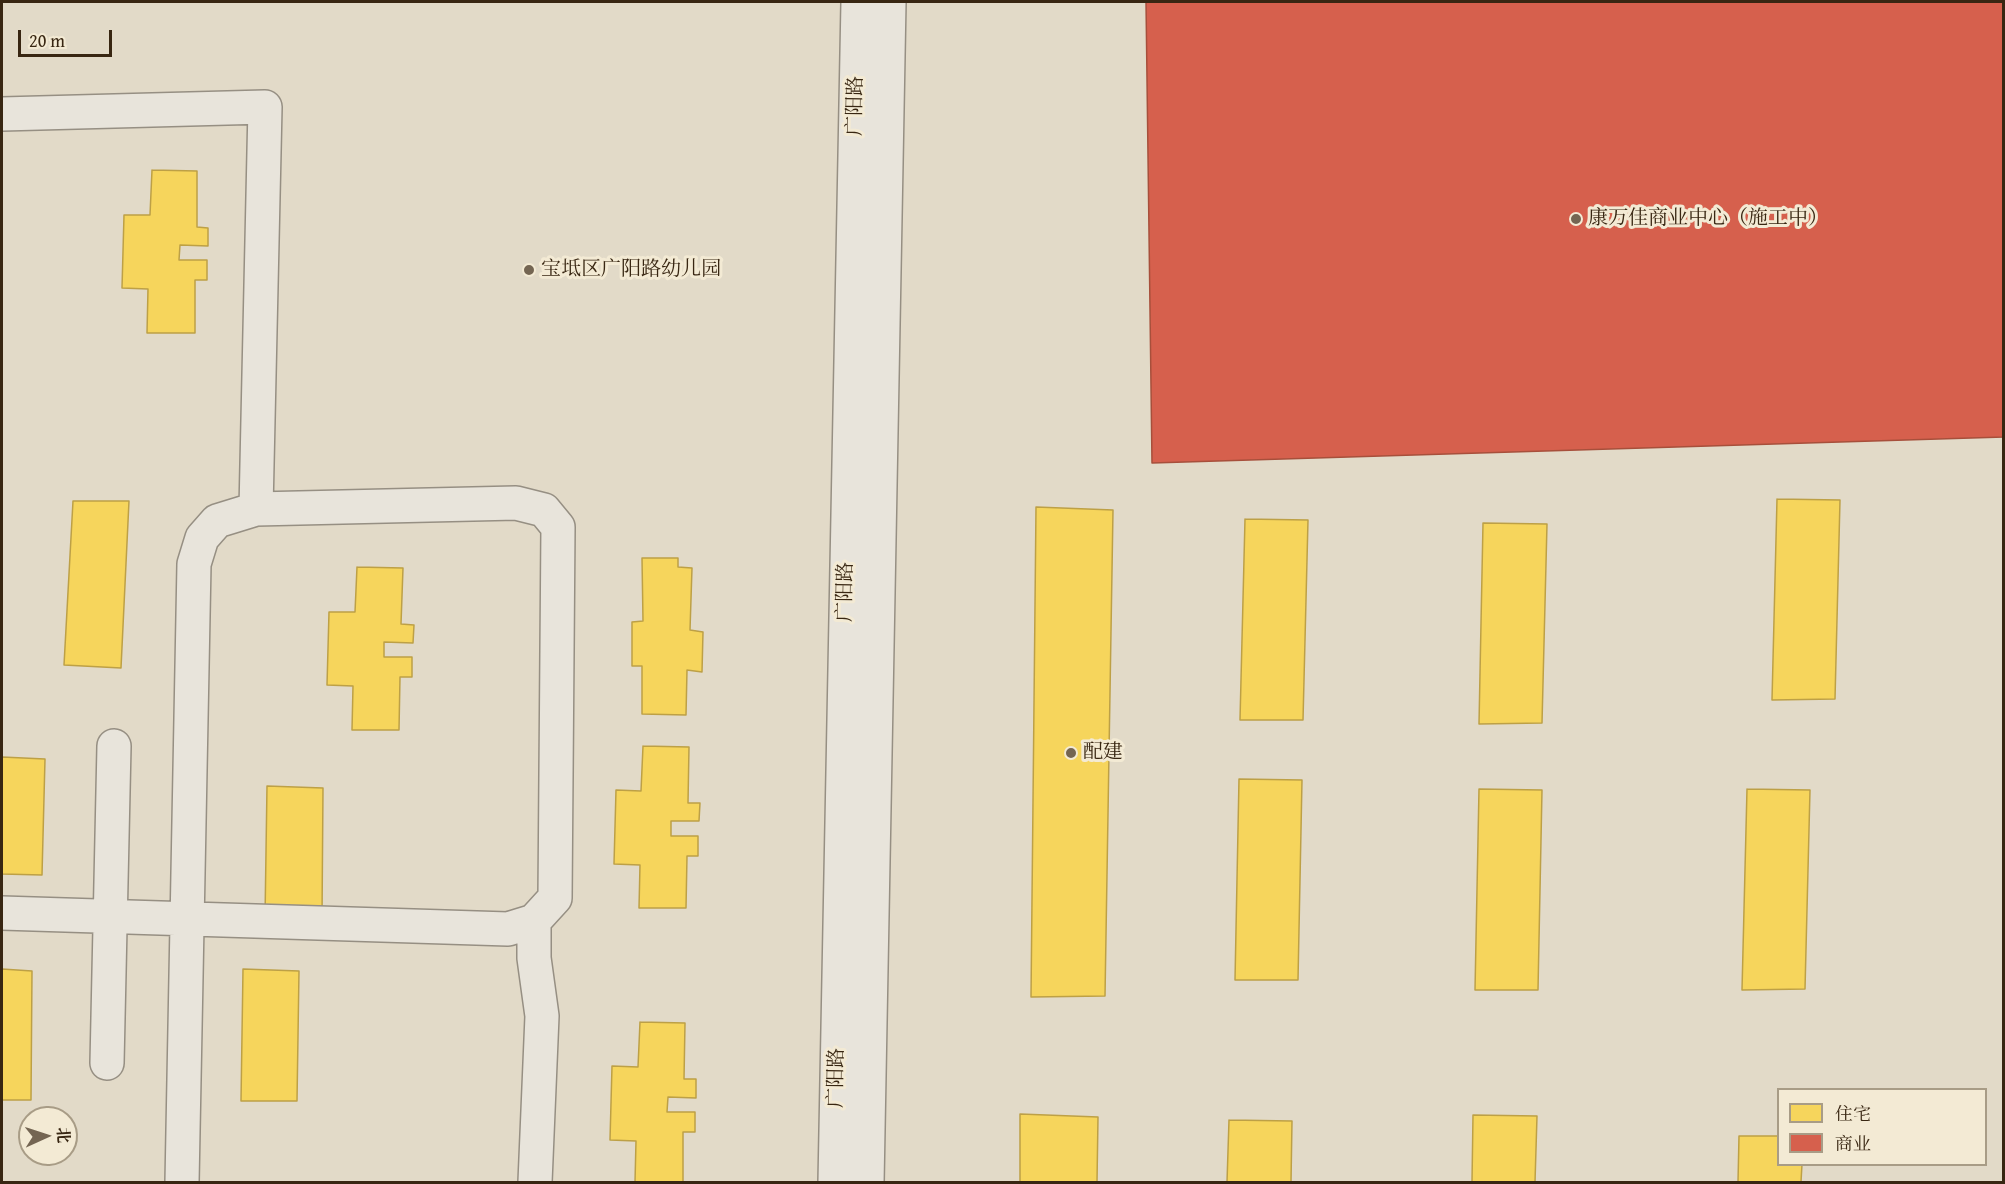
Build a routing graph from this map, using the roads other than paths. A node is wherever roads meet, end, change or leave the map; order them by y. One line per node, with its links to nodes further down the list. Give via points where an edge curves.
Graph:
1 (858, 2): 13 (street, 广阳路)
2 (889, 2): 14 (street, 广阳路)
3 (2, 114): 4 (street, via 265,107)
4 (256, 510): 8 (street, via 217,520 202,538 194,564); 9 (street, via 516,503 544,510 558,527 555,898)
5 (114, 746): 7 (street)
6 (2, 913): 7 (street)
7 (110, 915): 8 (street); 10 (street)
8 (187, 918): 9 (street, via 508,929); 11 (street)
9 (534, 921): 12 (street, via 534,958 542,1016)
10 (107, 1063)
11 (182, 1182)
12 (535, 1182)
13 (835, 1182)
14 (867, 1182)

